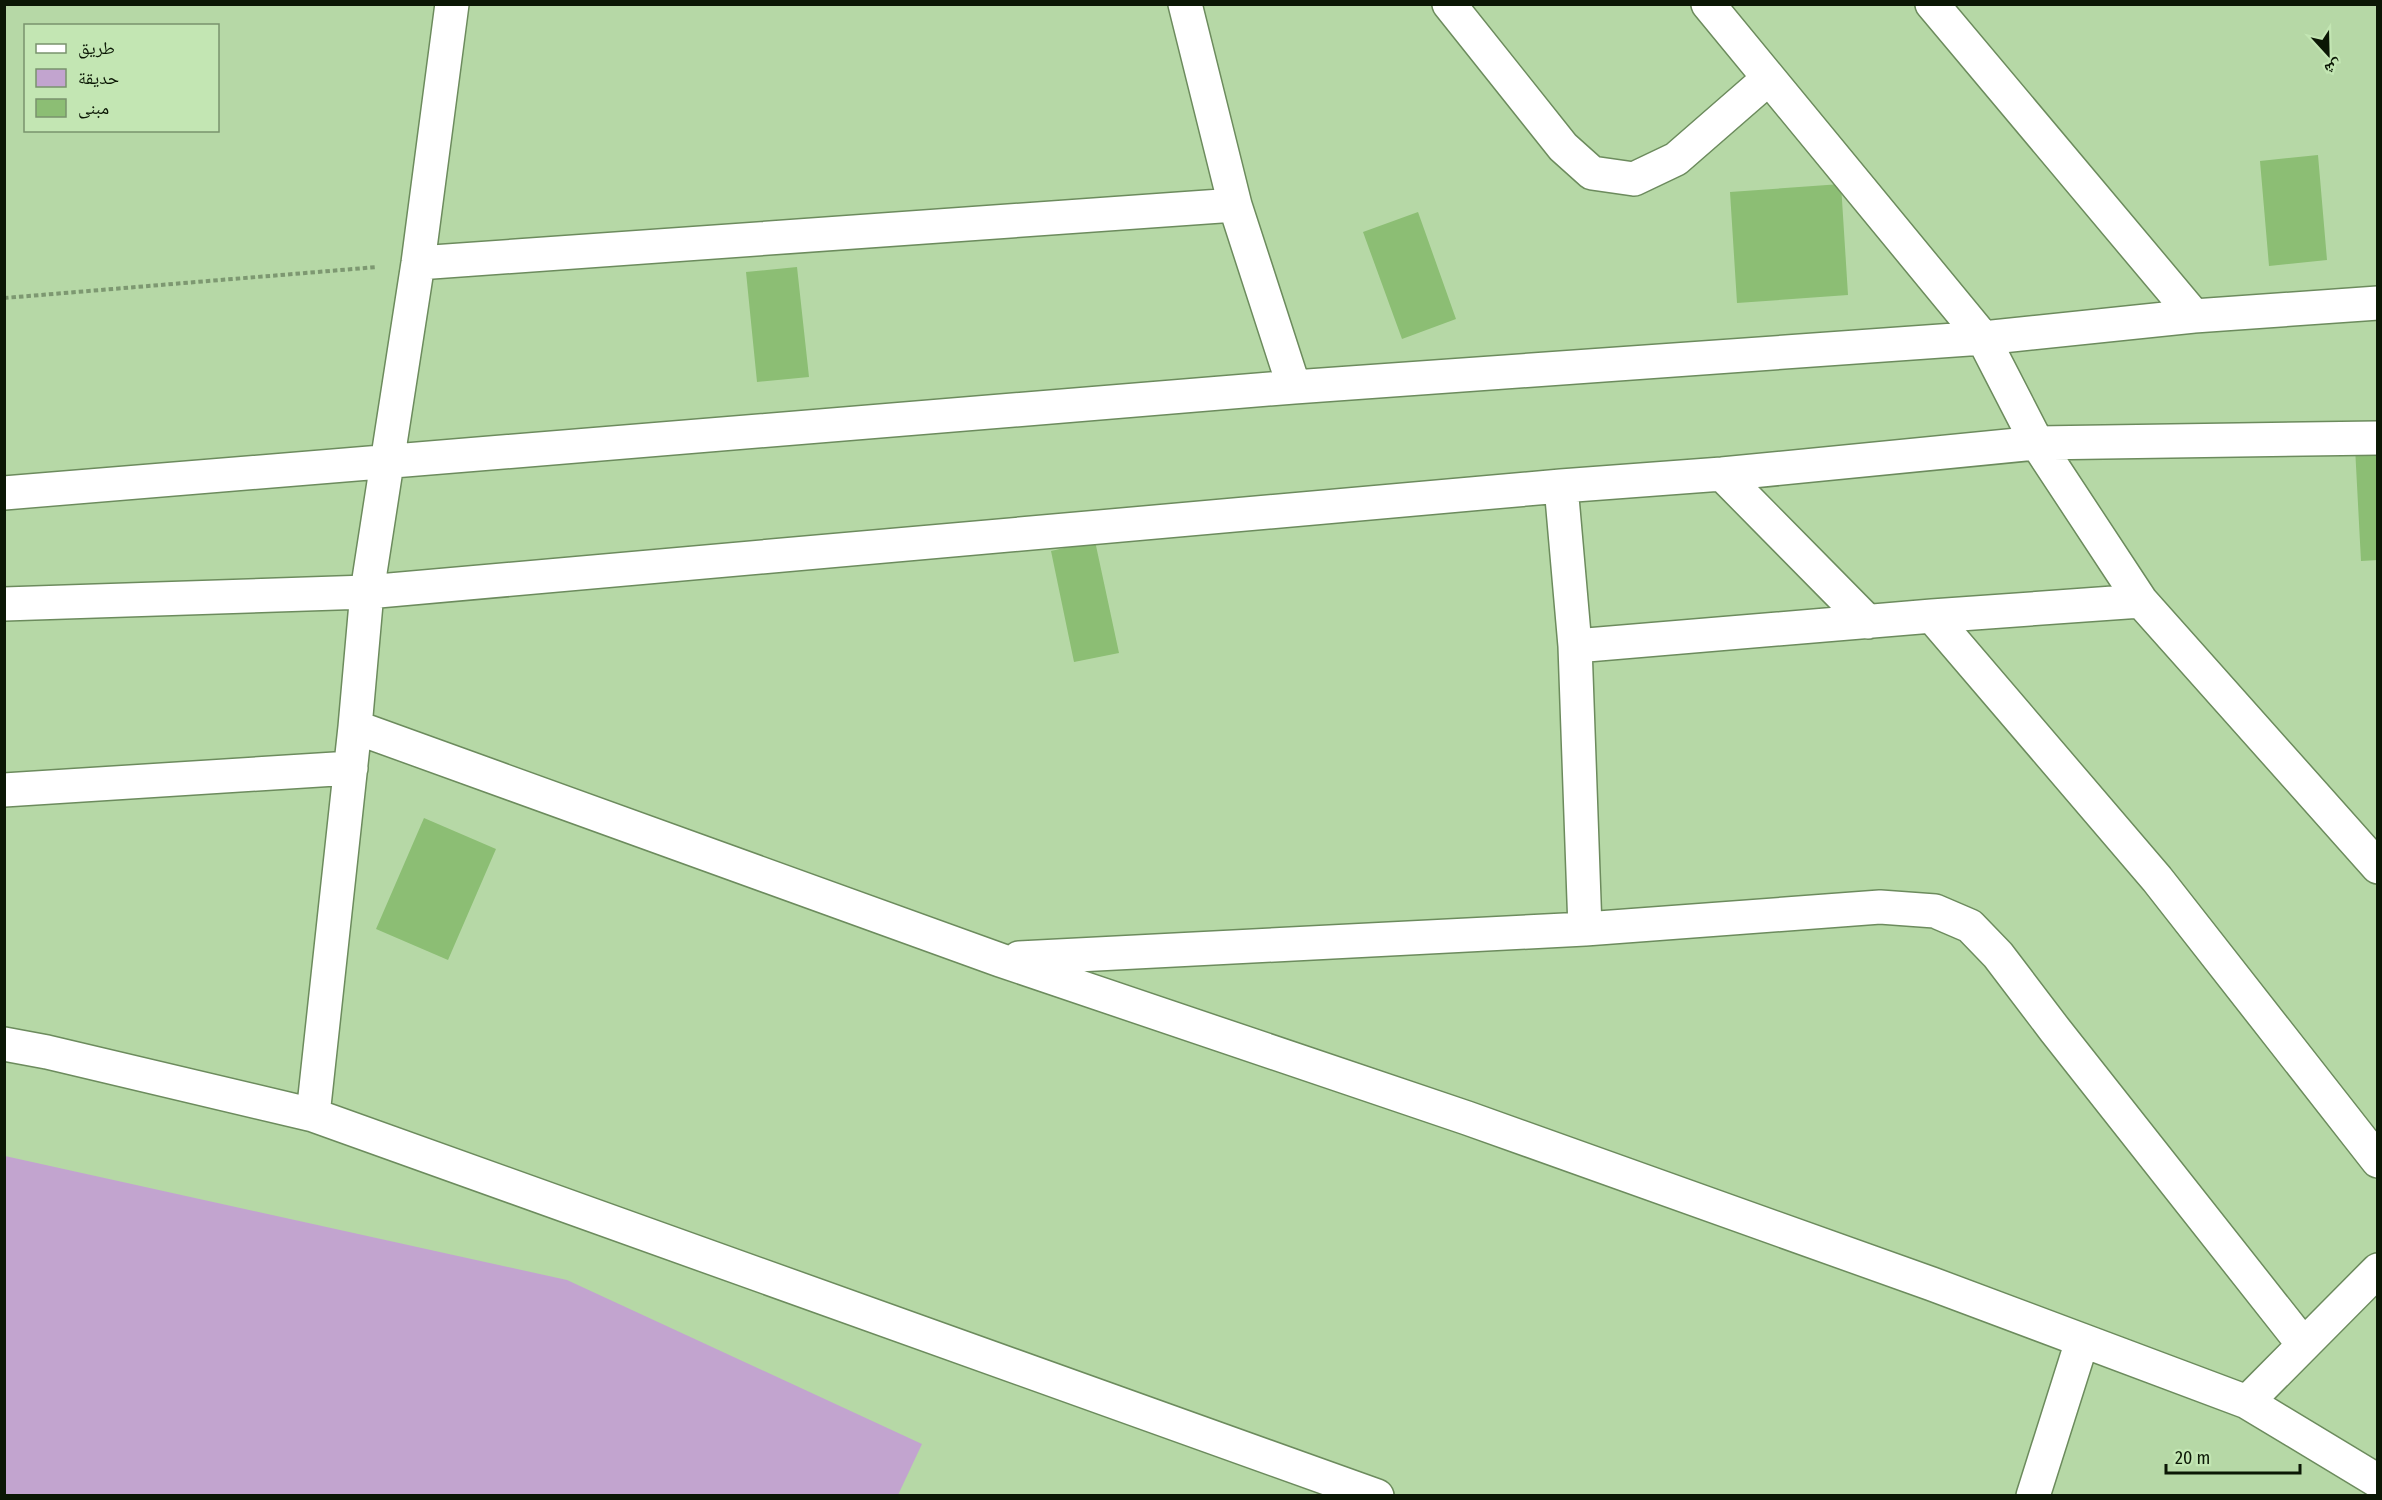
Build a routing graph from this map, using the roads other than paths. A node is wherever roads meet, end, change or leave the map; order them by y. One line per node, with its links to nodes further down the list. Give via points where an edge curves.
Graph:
1 (452, 4): 8 (street)
2 (1185, 4): 7 (street)
3 (1449, 4): 6 (street, via 1563,147 1592,173 1634,179 1676,159)
4 (1708, 4): 6 (street)
5 (1932, 4): 10 (street)
6 (1769, 78): 11 (street)
7 (1235, 205): 8 (street); 12 (street)
8 (418, 263): 15 (street)
9 (2378, 303): 10 (street)
10 (2194, 316): 11 (street)
11 (1983, 338): 12 (street); 14 (street)
12 (1294, 387): 15 (street)
13 (2378, 438): 14 (street)
14 (2037, 443): 16 (street); 20 (street)
15 (388, 460): 18 (street); 19 (street)
16 (1722, 474): 17 (street); 23 (street)
17 (1561, 486): 19 (street); 24 (street)
18 (4, 493)
19 (367, 592): 21 (street); 25 (street)
20 (2141, 601): 22 (street); 28 (street)
21 (4, 604)
22 (1932, 616): 23 (street); 33 (street, via 2157,879)
23 (1868, 622): 24 (street)
24 (1575, 646): 29 (street)
25 (355, 727): 26 (street); 30 (street)
26 (351, 768): 27 (street); 32 (street)
27 (4, 790)
28 (2372, 851)
29 (1585, 929): 30 (street); 36 (street, via 1880,907 1935,911 1970,926 1998,955)
30 (1000, 960): 35 (street, via 1478,1122)
31 (4, 1044): 32 (street)
32 (313, 1115): 39 (street)
33 (2378, 1161)
34 (2378, 1270): 36 (street)
35 (2082, 1341): 37 (street); 40 (street)
36 (2302, 1344): 37 (street)
37 (2247, 1402): 38 (street)
38 (2378, 1481)
39 (1377, 1496)
40 (2033, 1496)

